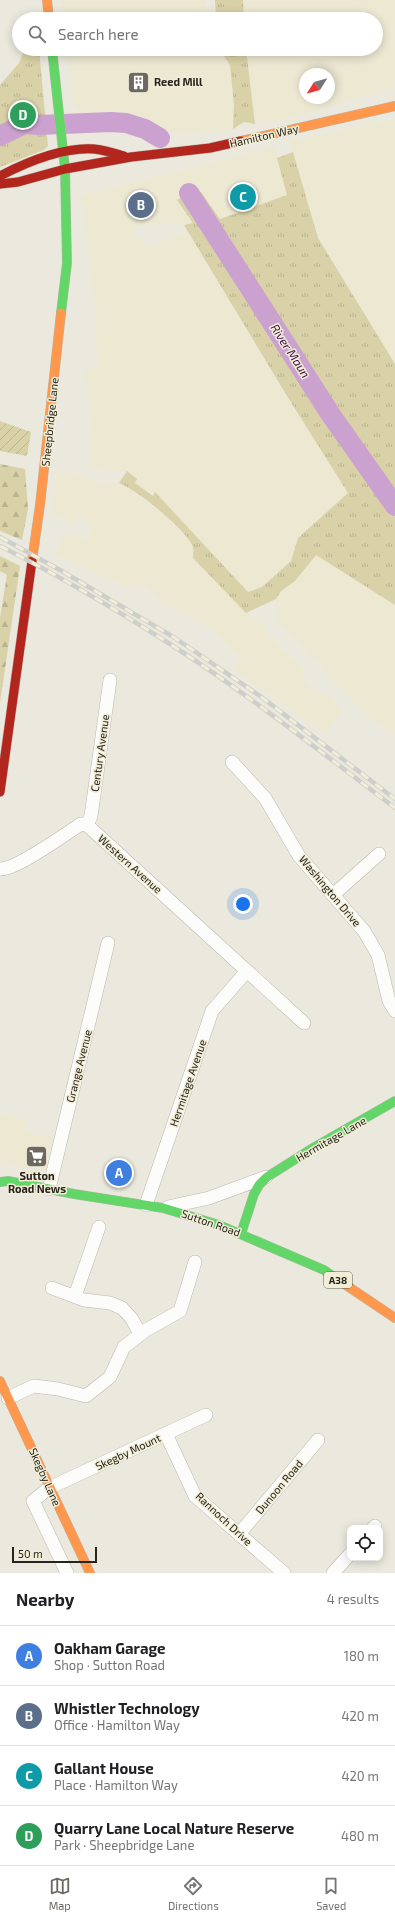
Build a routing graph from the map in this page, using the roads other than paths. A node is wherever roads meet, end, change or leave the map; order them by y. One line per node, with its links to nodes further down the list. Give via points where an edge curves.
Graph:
1 (47, 0): 2 (main road)
2 (48, 12)
3 (53, 56): 5 (main road, Sheepbridge Lane)
4 (395, 106): 6 (main road, Hamilton Way, via 206,149)
5 (64, 154): 6 (main road, Hamilton Way, via 93,149); 7 (main road, Sheepbridge Lane); 8 (main road, Hamilton Way, via 18,167)
6 (131, 157): 7 (main road, Hamilton Way)
7 (65, 169): 9 (main road, Hamilton Way, via 18,182); 11 (main road, Sheepbridge Lane, via 66,271 40,505)
8 (0, 176)
9 (0, 184)
10 (110, 680): 14 (street, Century Avenue, via 91,816)
11 (4, 726): 13 (main road, Sheepbridge Lane)
12 (232, 762): 17 (street, Washington Drive, via 266,798 299,856)
13 (0, 792)
14 (87, 825): 16 (street, via 81,824 17,864 5,870); 19 (street, Western Avenue)
15 (379, 854): 17 (street)
16 (0, 869)
17 (333, 895): 20 (street, Washington Drive, via 368,937)
18 (108, 943): 26 (street, Grange Avenue)
19 (248, 971): 22 (street, Western Avenue); 27 (street, Hermitage Avenue, via 212,1011)
20 (390, 981): 21 (street, Washington Drive, via 389,1002)
21 (395, 1011)
22 (304, 1023)
23 (395, 1101): 24 (main road, Hermitage Lane)
24 (267, 1177): 28 (street, Hermitage Lane, via 209,1198); 30 (main road, Hermitage Lane, via 254,1194)
25 (3, 1180): 26 (main road, Sutton Road / A38)
26 (49, 1189): 27 (main road, Sutton Road / A38)
27 (146, 1205): 28 (main road, Sutton Road / A38)
28 (163, 1208): 30 (main road, Sutton Road / A38)
29 (99, 1226): 33 (street)
30 (242, 1234): 34 (main road, Sutton Road / A38, via 324,1270)
31 (195, 1262): 35 (street, via 180,1311)
32 (52, 1288): 33 (street)
33 (75, 1296): 35 (street, via 122,1308)
34 (395, 1318)
35 (140, 1334): 37 (street, via 124,1347 110,1377 86,1396 34,1386)
36 (0, 1381): 37 (main road, Skegby Lane)
37 (8, 1398): 41 (main road, Skegby Lane)
38 (206, 1416): 39 (street, Skegby Mount)
39 (166, 1434): 41 (street, Skegby Mount); 42 (street, Rannoch Drive, via 196,1496)
40 (318, 1440): 42 (street, Dunoon Road)
41 (49, 1488): 45 (street, Skegby Mount, via 33,1501); 46 (main road, Skegby Lane)
42 (239, 1534): 44 (street, Rannoch Drive)
43 (347, 1557): 47 (street)
44 (276, 1571)
45 (67, 1573)
46 (90, 1573)
47 (333, 1573)

